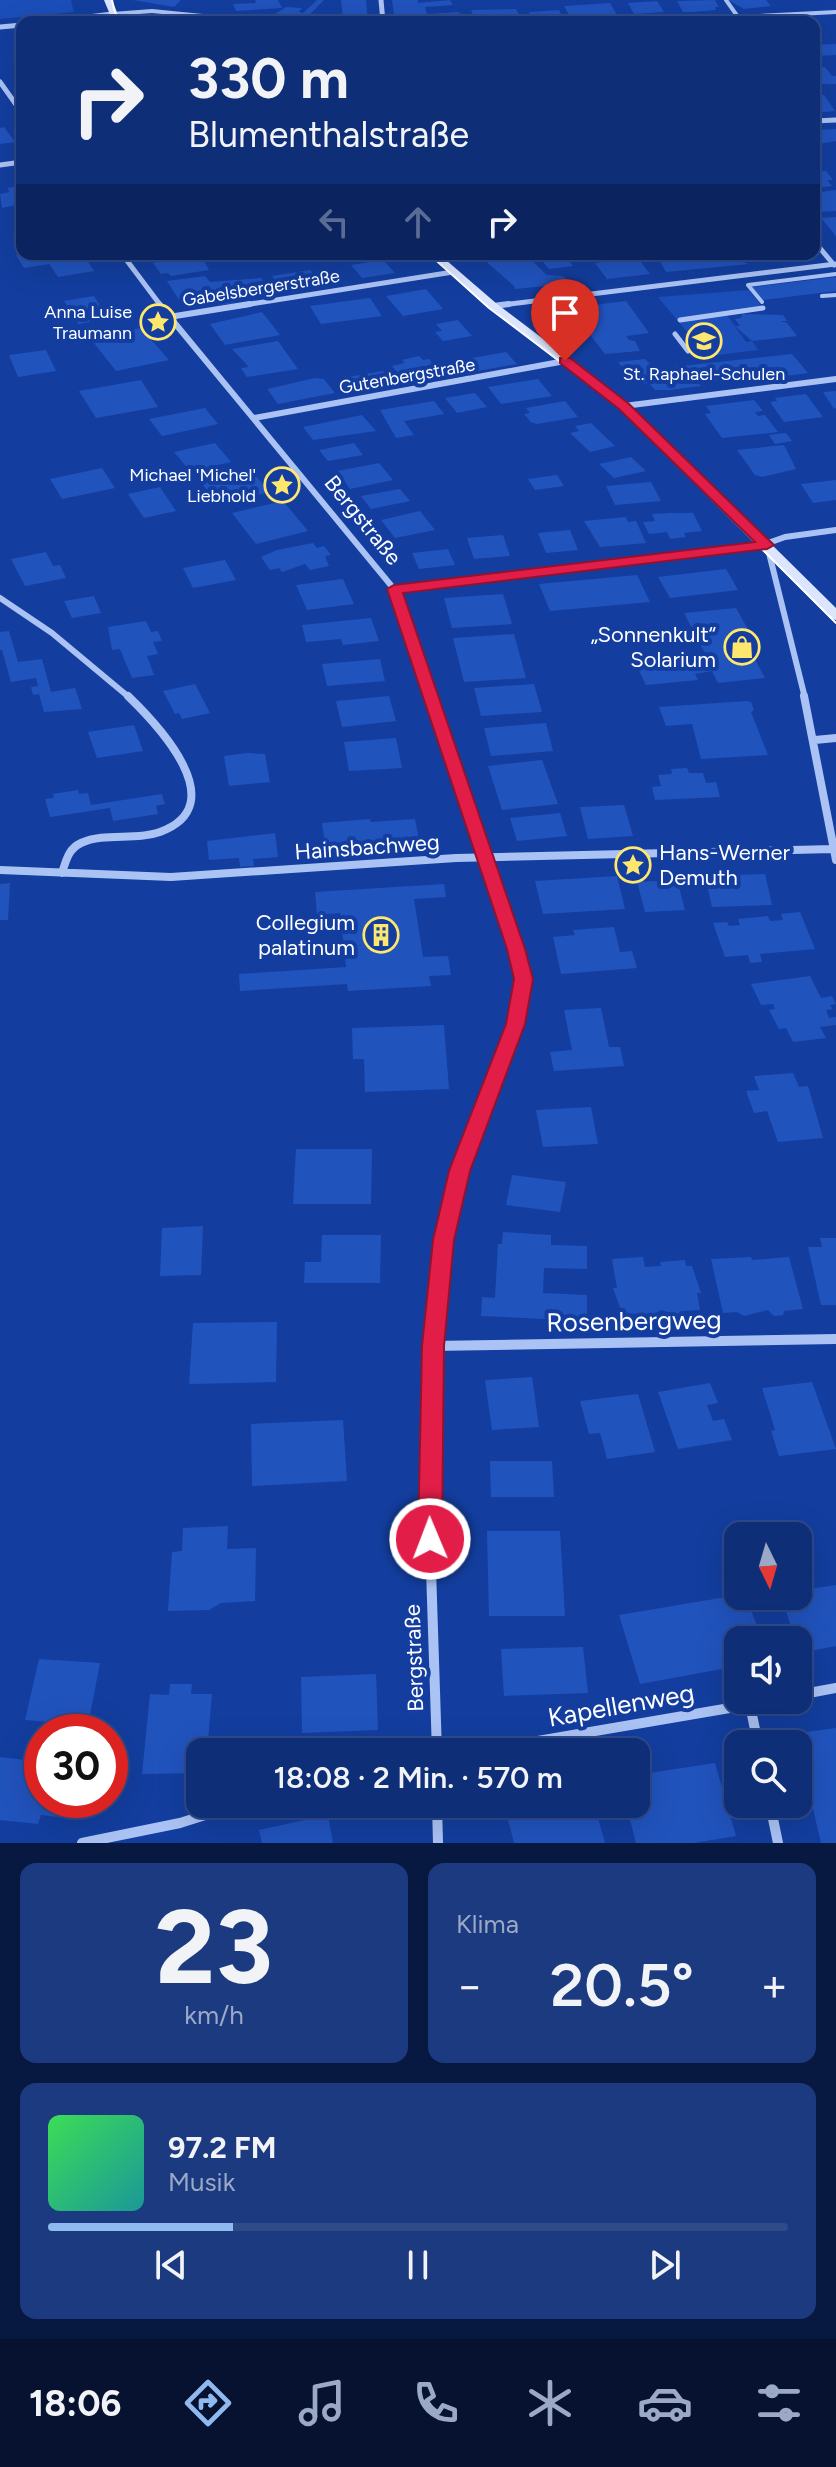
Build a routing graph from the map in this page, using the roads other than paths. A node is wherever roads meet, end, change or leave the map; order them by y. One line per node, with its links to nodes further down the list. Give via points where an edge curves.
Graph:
1 (836, 12): 4 (street)
2 (125, 16): 3 (street, via 152,11)
3 (203, 16)
4 (758, 16)
5 (0, 82): 6 (street)
6 (16, 105)
7 (820, 248): 10 (street)
8 (126, 260): 16 (street, Bergstraße)
9 (440, 260): 11 (main road)
10 (835, 265): 15 (street)
11 (453, 272): 15 (main road); 16 (street, Gabelsbergerstraße)
12 (836, 274): 17 (lane, via 748,285 762,305)
13 (836, 295): 14 (lane)
14 (822, 296)
15 (493, 306): 20 (main road)
16 (169, 317): 23 (street, Bergstraße)
17 (680, 320)
18 (675, 334): 19 (lane)
19 (688, 351)
20 (565, 361): 22 (main road); 23 (street, Gutenbergstraße)
21 (836, 379): 22 (street)
22 (624, 406): 25 (main road)
23 (254, 418): 26 (street, Bergstraße)
24 (836, 530): 25 (street)
25 (767, 545): 26 (street); 28 (main road); 30 (street)
26 (394, 589): 32 (street, Bergstraße)
27 (0, 598): 35 (street, via 92,660 165,735 182,758 192,789 189,807 164,831 78,842 67,850)
28 (836, 616)
29 (836, 738): 30 (street)
30 (815, 740): 31 (street)
31 (833, 849): 32 (street, Hainsbachweg); 33 (street)
32 (483, 858): 35 (street, Hainsbachweg, via 232,875); 37 (street, Bergstraße, via 516,949 522,999 460,1171 443,1240)
33 (836, 860)
34 (0, 870): 35 (street, Hainsbachweg)
35 (62, 873)
36 (836, 1339): 37 (street, Rosenbergweg)
37 (433, 1346): 41 (street, Bergstraße, via 429,1508)
38 (836, 1688): 39 (street)
39 (812, 1692)
40 (724, 1709): 42 (street, Kapellenweg)
41 (437, 1738)
42 (556, 1738)
43 (196, 1818): 46 (street)
44 (437, 1818): 47 (street)
45 (773, 1818): 48 (street)
46 (82, 1843)
47 (438, 1843)
48 (778, 1843)

